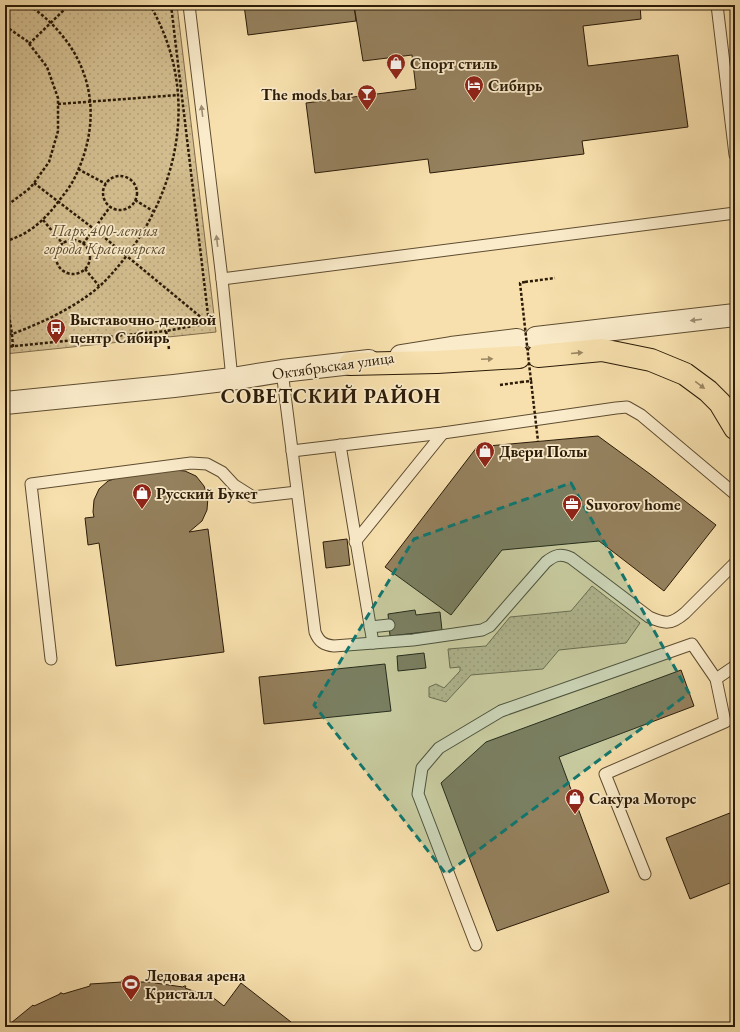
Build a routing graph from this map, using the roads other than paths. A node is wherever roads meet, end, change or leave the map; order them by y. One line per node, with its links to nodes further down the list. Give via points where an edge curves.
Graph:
1 (189, 5): 5 (lane, one-way to 1)
2 (717, 5): 3 (lane)
3 (735, 155)
4 (735, 212): 5 (lane)
5 (222, 279): 10 (lane)
6 (735, 315): 7 (street, one-way to 7)
7 (527, 348): 8 (main road, via 437,362); 12 (main road, one-way to 12, via 602,350 651,360 685,374 708,391 720,403)
8 (350, 364): 9 (street, Октябрьская улица)
9 (282, 371): 10 (street, Октябрьская улица); 15 (lane)
10 (232, 379): 11 (street, Октябрьская улица)
11 (5, 402)
12 (735, 428)
13 (442, 433): 14 (lane); 17 (lane, via 627,407 641,415); 18 (lane)
14 (340, 445): 15 (lane); 18 (lane)
15 (292, 451): 16 (lane)
16 (297, 492): 22 (lane, via 318,639 325,645 334,646); 23 (lane, via 253,497 222,472 207,464 191,463 31,484)
17 (735, 494)
18 (355, 542): 21 (lane)
19 (735, 563): 22 (lane, via 685,613 668,623 649,617 571,558 565,555 554,556 490,626 482,630)
20 (389, 625): 21 (lane)
21 (370, 627): 22 (lane)
22 (373, 643)
23 (51, 659)
24 (735, 666): 25 (lane)
25 (716, 679): 26 (lane); 28 (lane, via 692,644 501,711 439,748 422,768 418,794)
26 (730, 722): 27 (lane, via 606,774)
27 (645, 874)
28 (476, 945)

